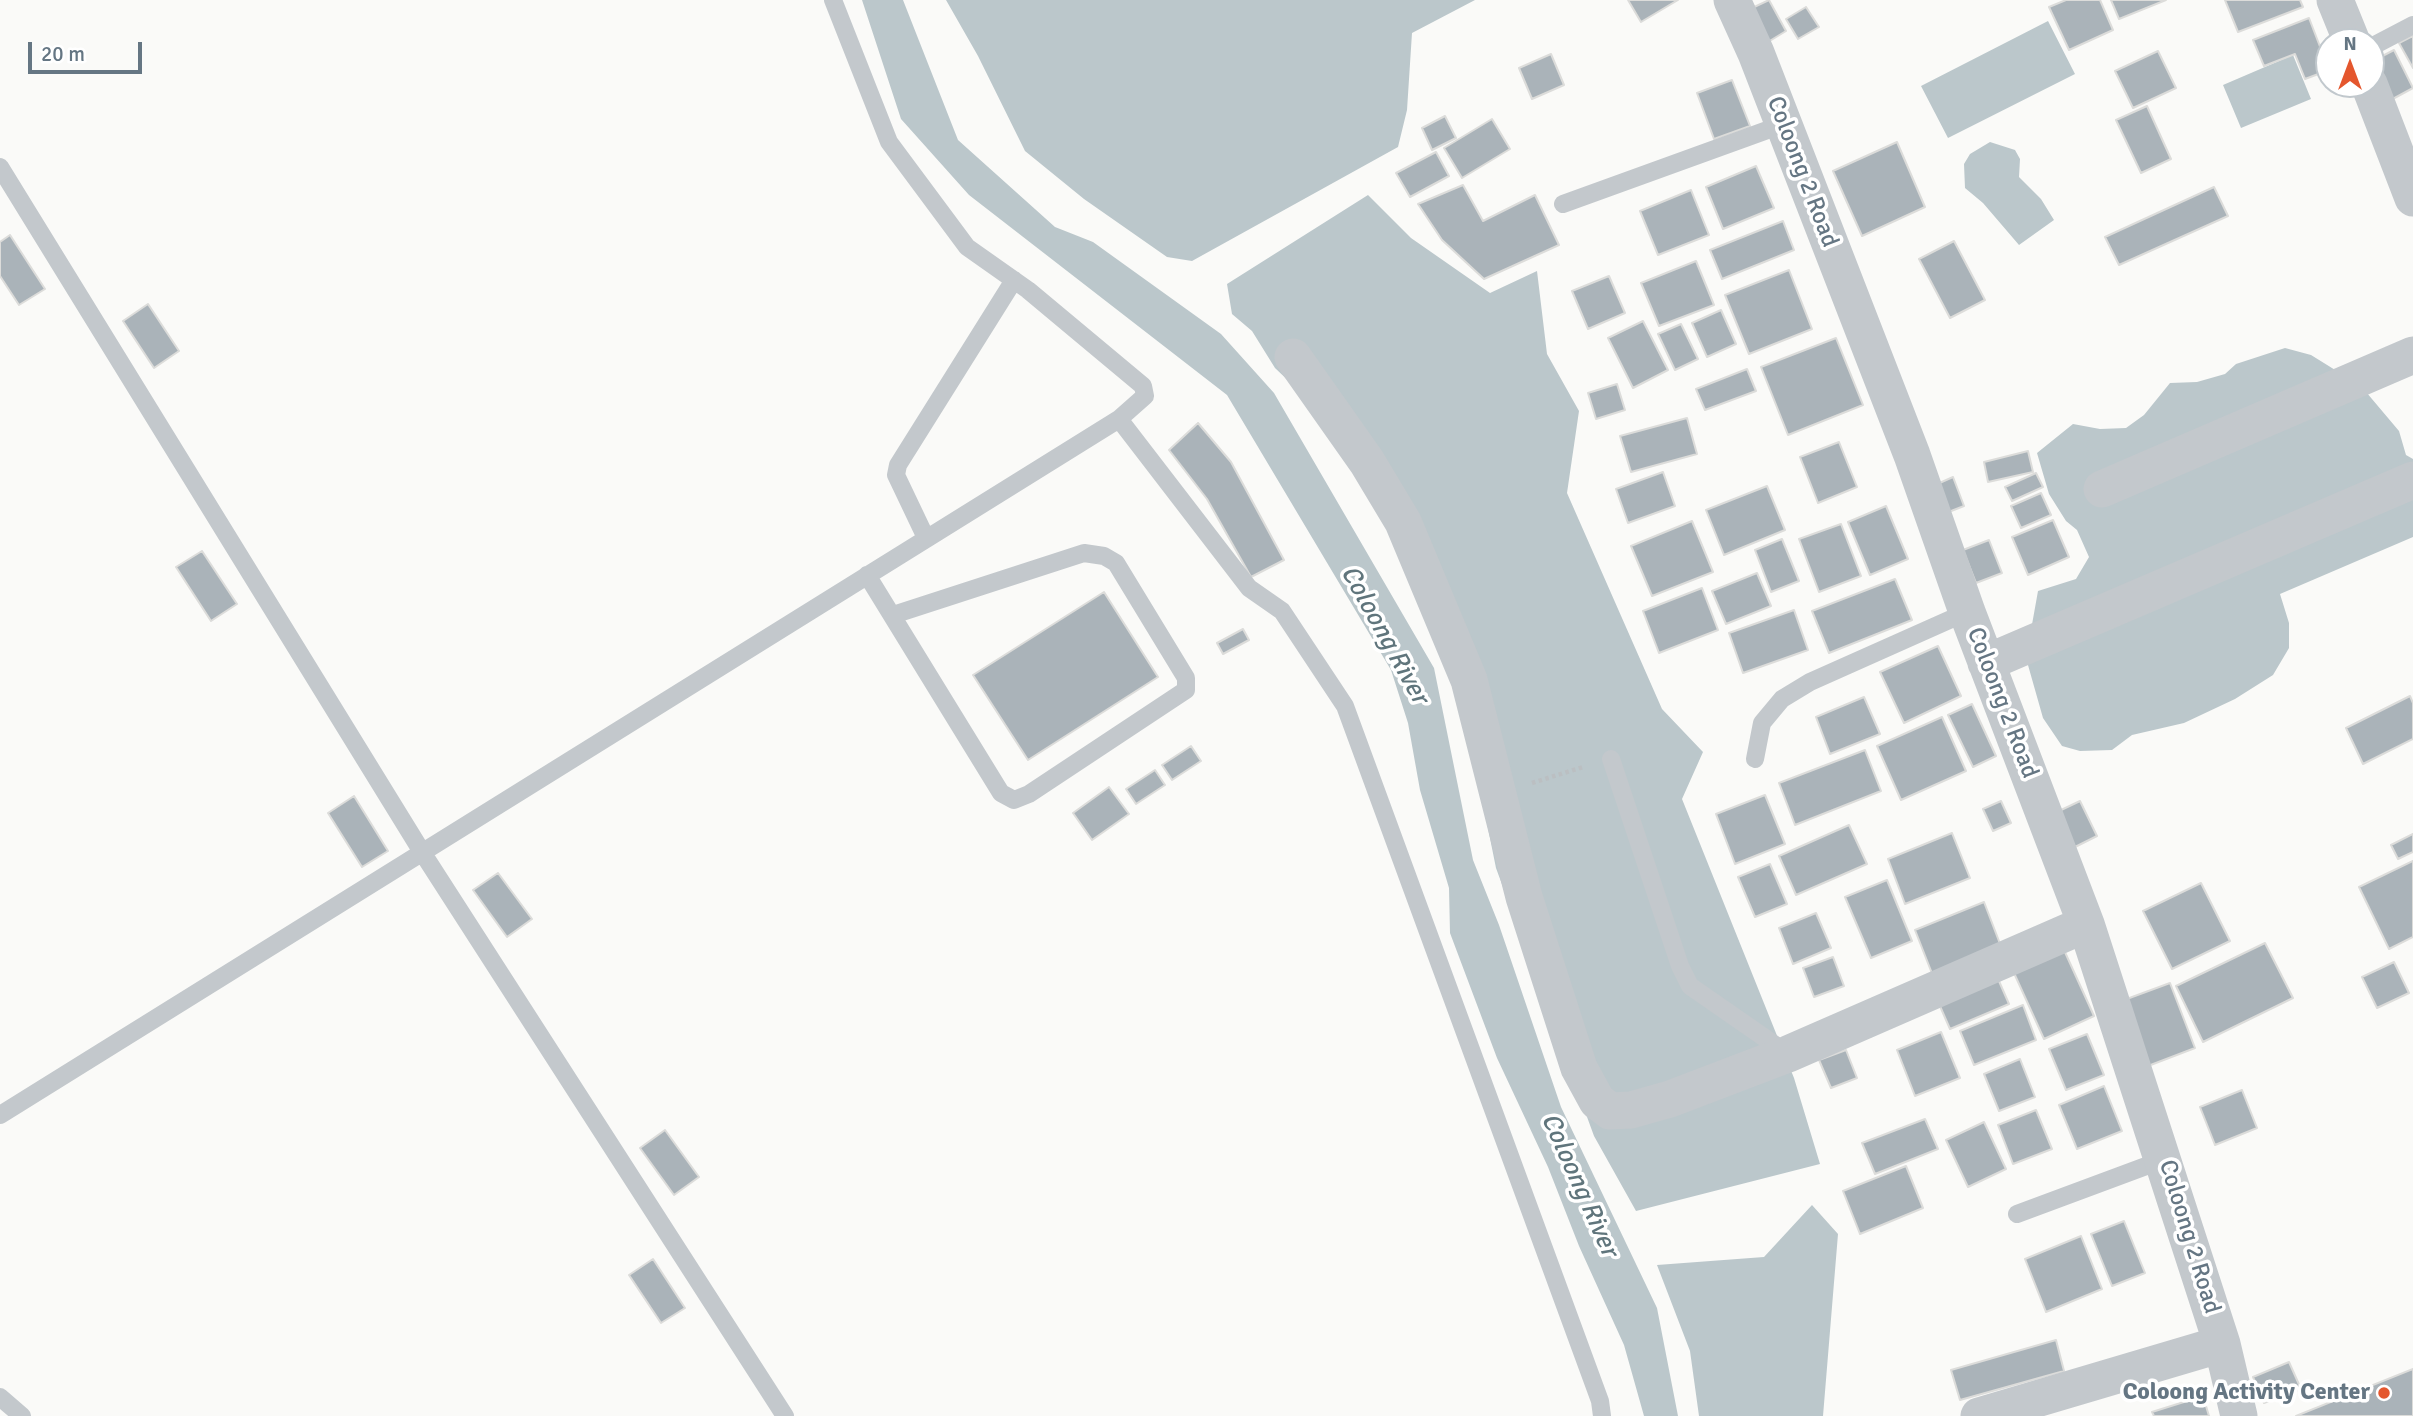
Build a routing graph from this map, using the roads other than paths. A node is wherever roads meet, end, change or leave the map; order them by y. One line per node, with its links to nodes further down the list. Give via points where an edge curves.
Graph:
1 (833, 0): 12 (lane, via 889,142 967,247)
2 (1732, 0): 8 (street, Coloong 2 Road)
3 (2335, 0): 5 (street)
4 (2413, 25): 6 (lane)
5 (2346, 28)
6 (2385, 40)
7 (2374, 98): 10 (street)
8 (1783, 124): 11 (lane); 20 (street, Coloong 2 Road, via 1912,455)
9 (0, 167): 25 (lane)
10 (2413, 198)
11 (1563, 204)
12 (1014, 280): 15 (lane, via 1143,386 1144,396); 18 (lane, via 898,465 896,475)
13 (2413, 355): 17 (street)
14 (1293, 357): 27 (street, via 1367,461 1403,522 1469,680 1524,897 1578,1068 1597,1101 1610,1111 1631,1110)
15 (1119, 419): 18 (lane); 35 (lane, via 1249,588 1282,611 1345,706)
16 (2413, 481): 22 (street)
17 (2102, 489)
18 (926, 538): 19 (lane)
19 (867, 575): 21 (lane); 25 (lane)
20 (1967, 612): 22 (street, Coloong 2 Road); 24 (lane, via 1782,699 1762,723)
21 (893, 615): 21 (lane, via 1000,793 1014,800 1030,794 1186,690 1186,678 1116,563 1104,556 1084,553)
22 (1986, 663): 26 (street, Coloong 2 Road)
23 (1611, 759): 27 (lane, via 1690,986)
24 (1755, 759)
25 (422, 852): 28 (lane); 34 (lane)
26 (2086, 924): 27 (street); 29 (street, Coloong 2 Road)
27 (1788, 1054)
28 (0, 1115)
29 (2165, 1159): 30 (lane); 31 (street, Coloong 2 Road)
30 (2017, 1214)
31 (2222, 1344): 36 (street); 37 (street, Coloong 2 Road)
32 (0, 1397): 33 (lane)
33 (22, 1416)
34 (785, 1416)
35 (1602, 1416)
36 (1979, 1416)
37 (2239, 1416)

